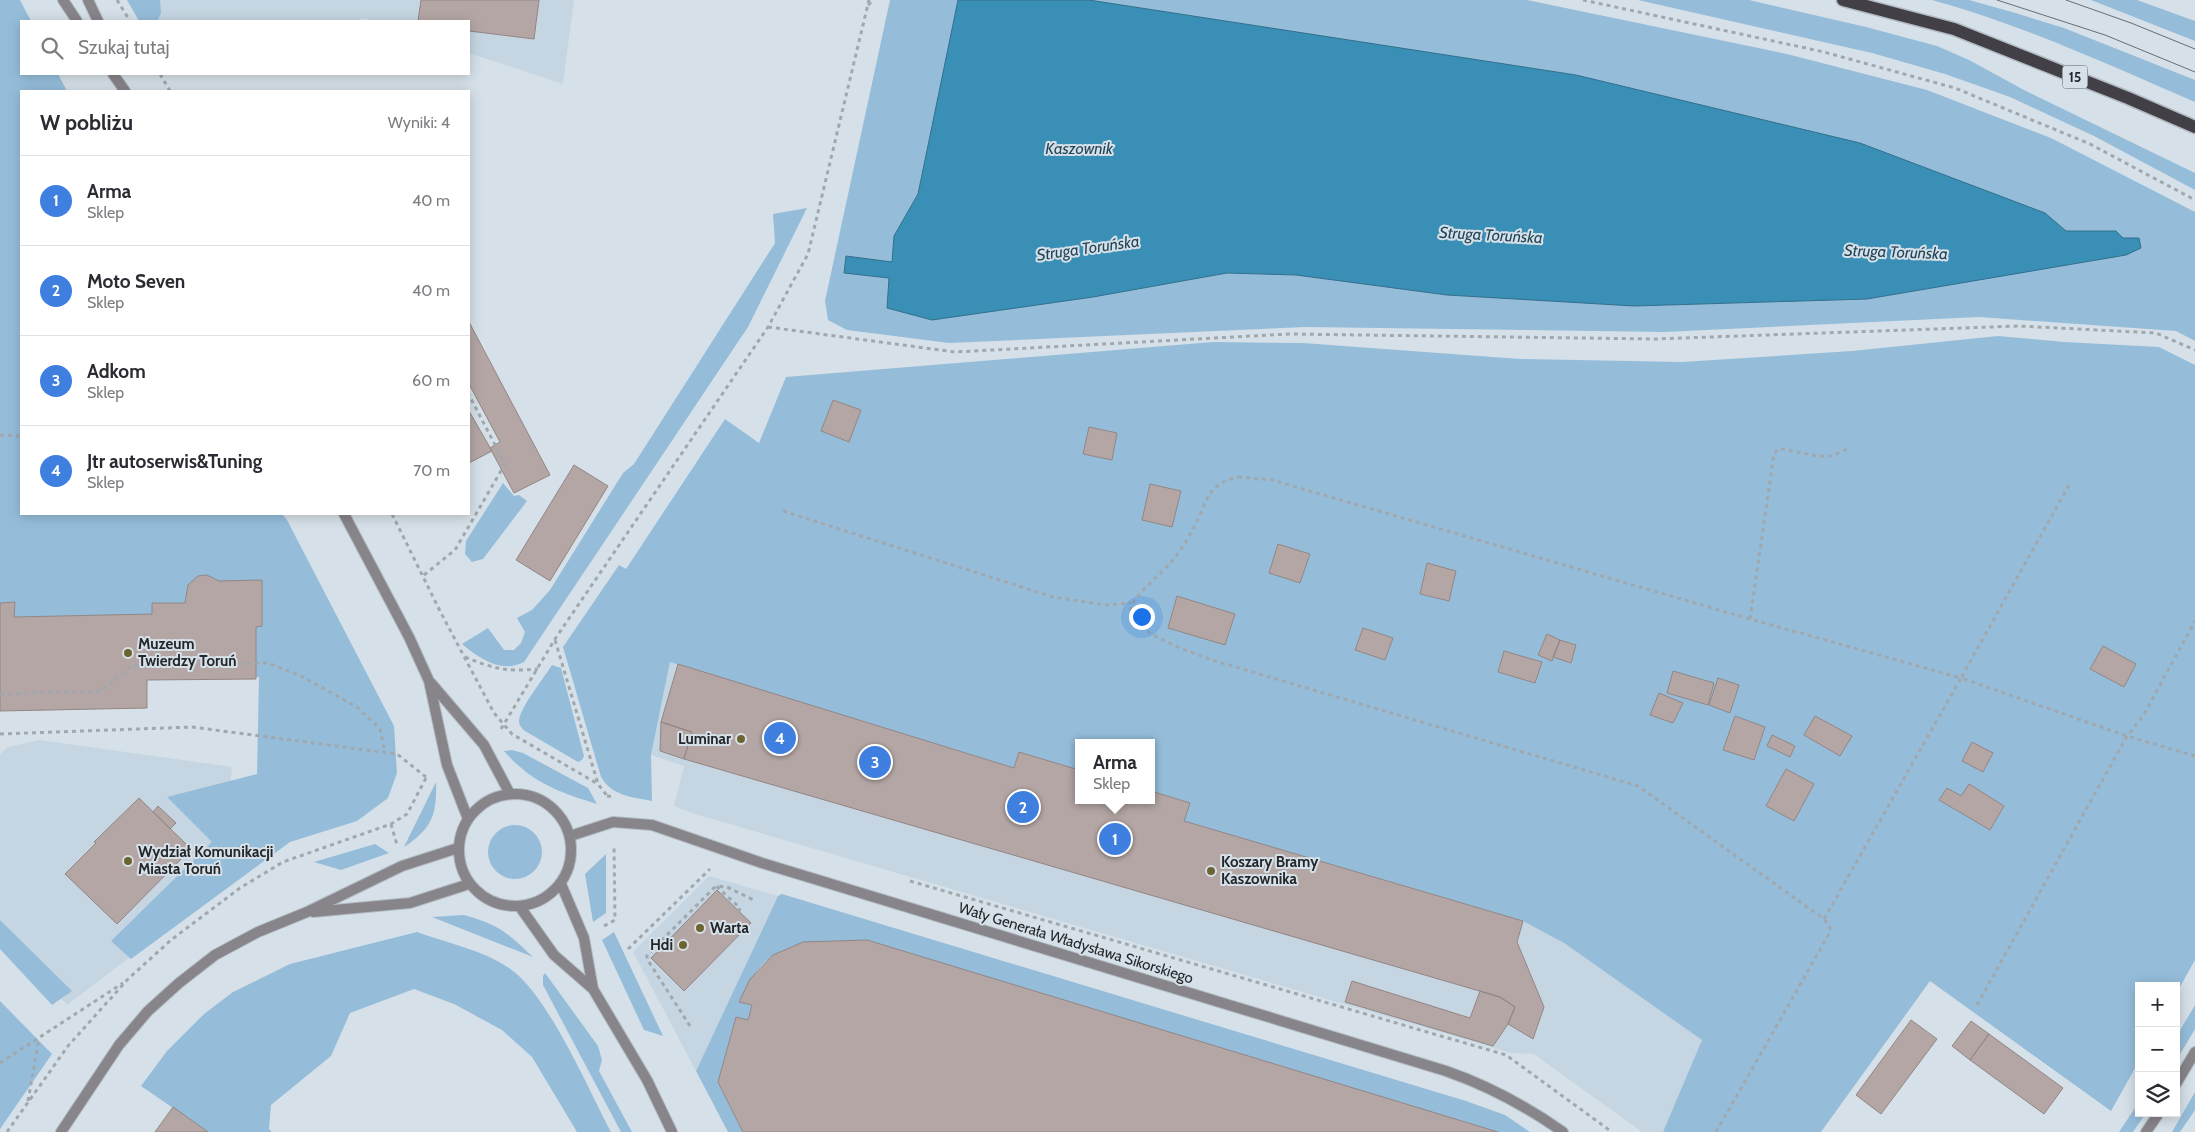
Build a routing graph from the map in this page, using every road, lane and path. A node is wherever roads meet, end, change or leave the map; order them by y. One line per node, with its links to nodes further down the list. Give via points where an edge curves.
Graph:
1 (63, 0): 9 (street)
2 (88, 0): 10 (street)
3 (118, 0): 11 (path)
4 (869, 0): 8 (path)
5 (874, 0): 8 (path)
6 (1583, 0): 19 (path, via 1824,52 1955,88 2090,144)
7 (1843, 0): 18 (main road, 15, via 1954,29)
8 (868, 6): 20 (path, via 808,254)
9 (76, 20)
10 (98, 20)
11 (129, 20)
12 (114, 75): 15 (street)
13 (122, 75): 16 (street)
14 (161, 75): 17 (path)
15 (126, 90)
16 (127, 90)
17 (169, 90)
18 (2195, 127)
19 (2195, 200)
20 (768, 327): 21 (path, via 956,352 1288,334 1655,339 2019,326 2156,333); 34 (path)
21 (2195, 350)
22 (470, 397): 30 (path, via 505,464 454,550)
23 (0, 435): 24 (path)
24 (20, 436)
25 (1848, 449): 32 (path, via 1826,456 1782,449 1774,454)
26 (2069, 486): 37 (path)
27 (783, 511): 31 (path, via 1053,597 1105,605)
28 (345, 515): 38 (street)
29 (393, 515): 30 (path)
30 (424, 575): 35 (path)
31 (1131, 603): 32 (path, via 1171,562 1194,527 1208,494 1221,482 1238,477 1272,480); 65 (path, via 1130,614 1145,631 1212,660 1638,786)
32 (1750, 619): 37 (path)
33 (2195, 621): 43 (path, via 2143,716)
34 (555, 639): 36 (path); 47 (path)
35 (464, 656): 36 (path, via 490,667 514,672); 40 (path)
36 (539, 669): 40 (path)
37 (1961, 678): 43 (path); 65 (path)
38 (429, 681): 48 (street, via 484,745); 50 (street, via 448,765)
39 (0, 694): 44 (path, via 102,691 131,666 268,663 301,676 357,707 380,729)
40 (503, 726): 41 (path); 47 (path)
41 (498, 733)
42 (0, 734): 44 (path, via 192,728)
43 (2127, 736): 45 (path); 70 (path)
44 (385, 752): 46 (path, via 397,754)
45 (2195, 756)
46 (427, 777)
47 (598, 784): 49 (path)
48 (510, 794): 50 (street, via 479,806); 52 (street, via 530,795 548,804 562,818)
49 (609, 802)
50 (468, 819): 54 (street)
51 (392, 824): 55 (path)
52 (570, 836): 56 (street, Wały Generała Władysława Sikorskiego, via 613,822 652,825); 59 (street, via 572,853 569,869)
53 (614, 844): 66 (path, via 615,920)
54 (458, 848): 58 (street, via 461,867); 63 (street, via 402,866)
55 (398, 851)
56 (728, 852): 67 (path); 80 (street, Wały Generała Władysława Sikorskiego, via 1446,1071 1499,1092)
57 (906, 880): 81 (path, via 1506,1056)
58 (469, 884): 62 (street, via 483,898 501,906); 63 (street, via 410,904)
59 (561, 884): 62 (street, via 543,900); 69 (street, via 584,938)
60 (716, 886): 61 (path, via 727,887); 64 (path, via 740,908); 71 (path, via 647,954)
61 (756, 901)
62 (520, 907): 69 (street, via 554,955)
63 (307, 912): 78 (street, via 258,932 215,955 179,982 148,1011 119,1046)
64 (739, 912)
65 (1824, 919): 82 (path, via 1830,928 1829,934)
66 (597, 930)
67 (628, 948)
68 (128, 980): 72 (path)
69 (593, 989): 79 (street, via 647,1080)
70 (1977, 1005)
71 (690, 1026)
72 (39, 1037): 74 (path); 76 (path)
73 (2195, 1052): 75 (street)
74 (0, 1063)
75 (2180, 1077)
76 (27, 1104)
77 (2155, 1117): 83 (street)
78 (61, 1132)
79 (672, 1132)
80 (1563, 1132)
81 (1612, 1132)
82 (1716, 1132)
83 (2146, 1132)

